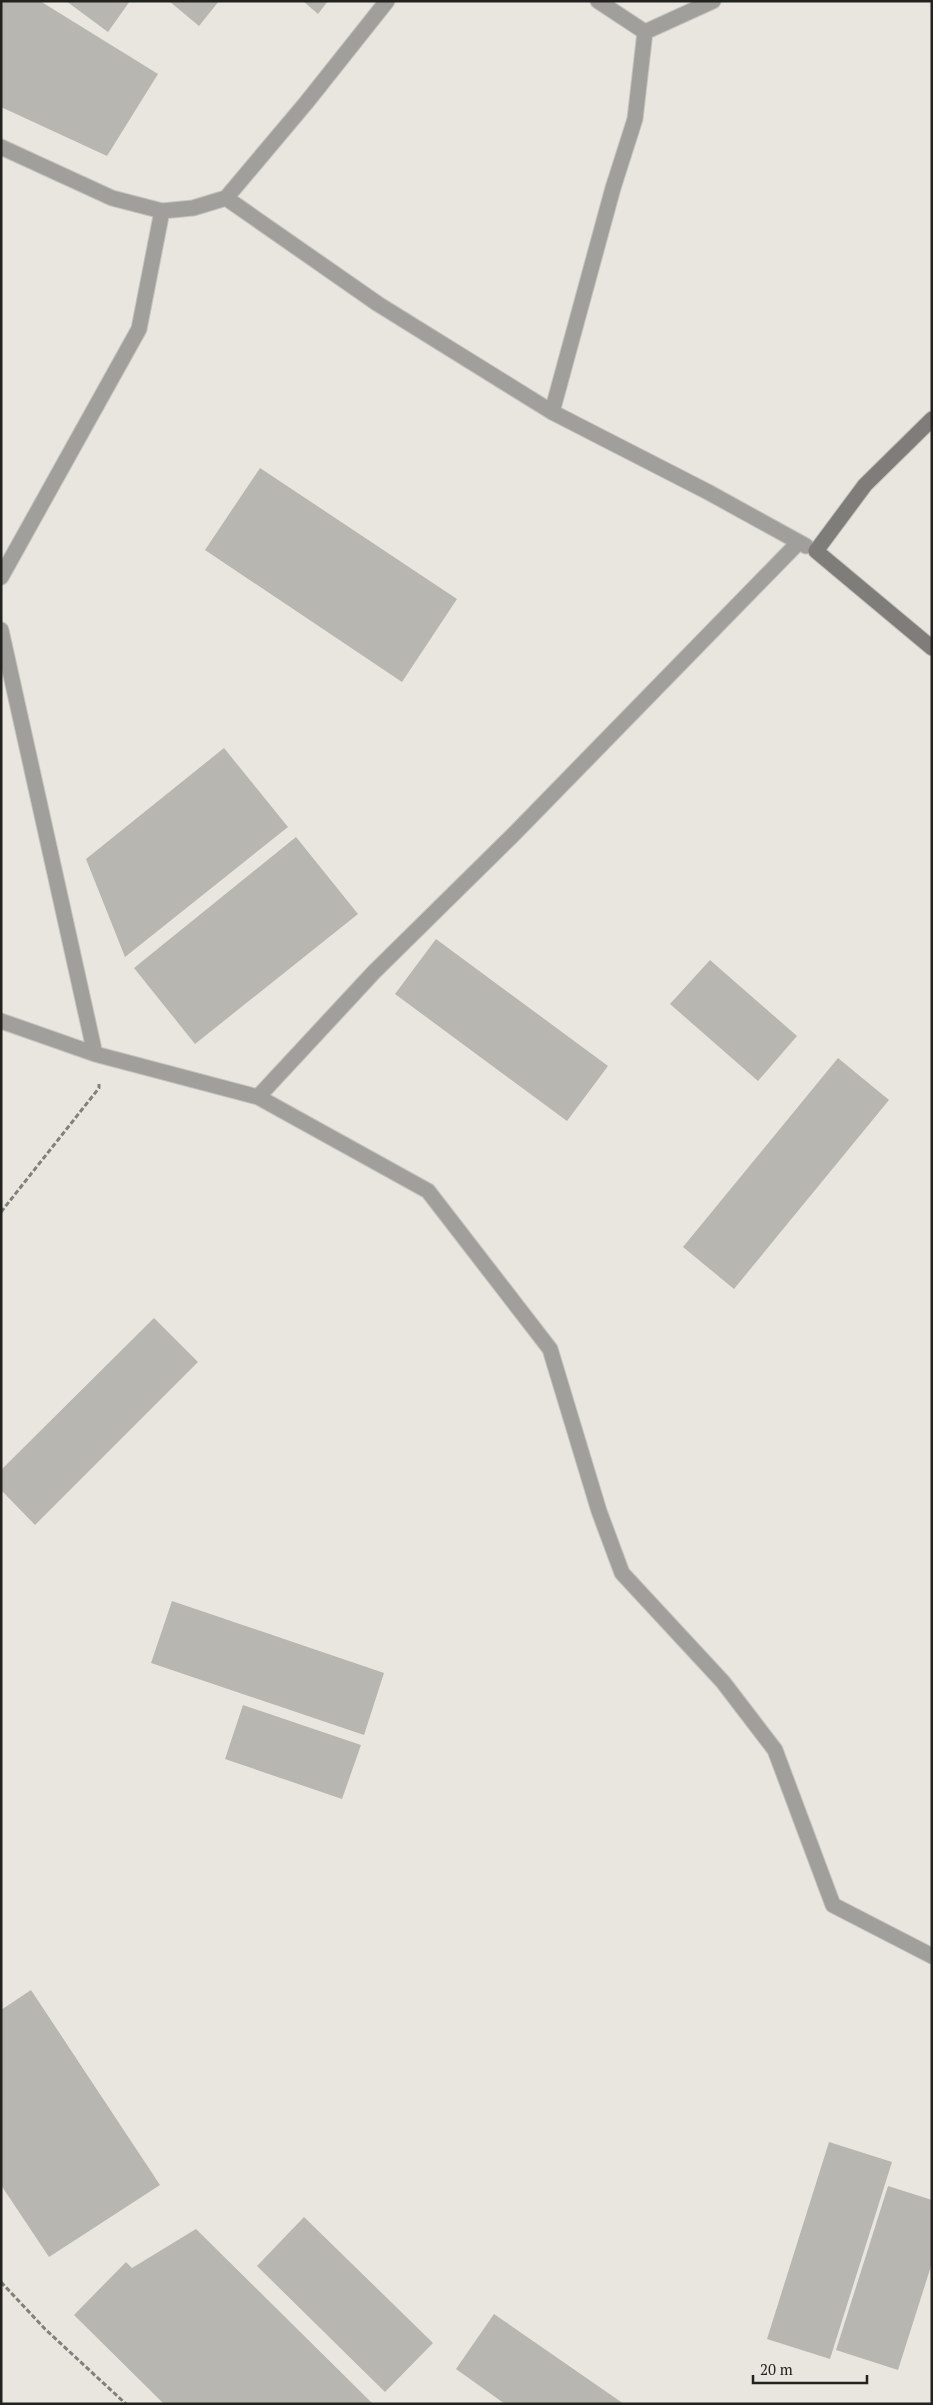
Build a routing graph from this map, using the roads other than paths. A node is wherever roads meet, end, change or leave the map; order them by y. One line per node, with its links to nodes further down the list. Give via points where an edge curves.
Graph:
1 (387, 1): 6 (street)
2 (598, 1): 4 (street)
3 (713, 1): 4 (street)
4 (645, 32): 8 (street, via 635,119)
5 (1, 148): 7 (street, via 112,198)
6 (226, 198): 7 (street, via 193,208); 8 (street, via 378,304)
7 (162, 211): 12 (street, via 139,329)
8 (552, 412): 10 (street)
9 (932, 419): 11 (street, via 866,485)
10 (799, 542): 11 (street); 17 (street, via 515,833 374,972)
11 (816, 551): 14 (street)
12 (1, 578)
13 (1, 630): 16 (street)
14 (932, 648)
15 (1, 1021): 16 (street)
16 (94, 1054): 17 (street)
17 (258, 1098): 18 (street, via 428,1191 550,1349 599,1511 622,1573 723,1682 775,1750 833,1905)
18 (932, 1956)

